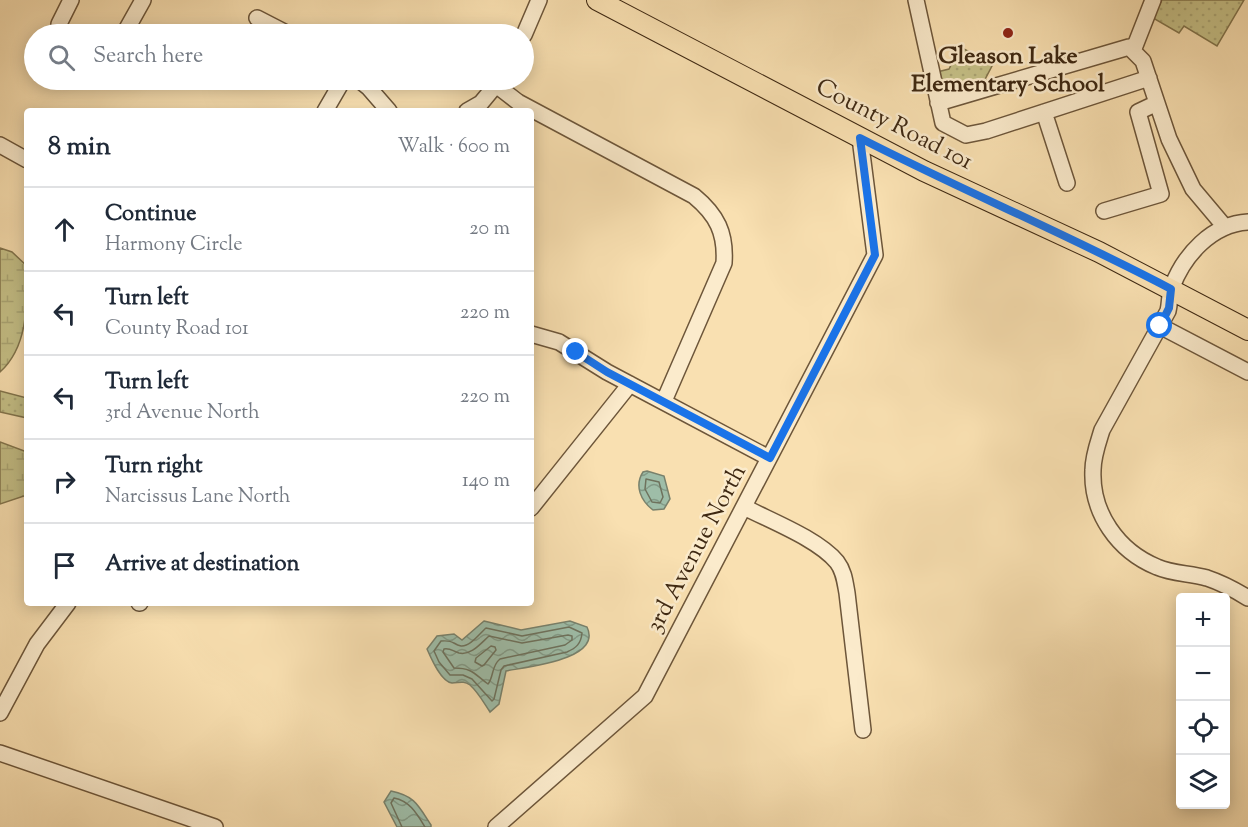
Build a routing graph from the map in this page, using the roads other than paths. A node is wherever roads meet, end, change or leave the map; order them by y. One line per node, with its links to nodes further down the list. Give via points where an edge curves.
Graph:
1 (71, 0): 8 (street)
2 (144, 0): 9 (street)
3 (539, 0): 11 (street)
4 (597, 0): 26 (main road, County Road 101)
5 (916, 0): 19 (street)
6 (1153, 0): 12 (street)
7 (257, 18): 10 (street)
8 (59, 24)
9 (130, 24)
10 (269, 24)
11 (529, 24)
12 (1132, 51): 13 (street, via 1143,61); 19 (street, via 1128,47)
13 (1149, 78): 18 (street); 25 (street)
14 (337, 90): 20 (street)
15 (371, 90): 21 (street)
16 (492, 90): 22 (street)
17 (506, 90): 23 (street)
18 (1157, 103): 28 (street); 30 (street, via 1138,112)
19 (938, 104): 25 (street, via 943,123 966,135)
20 (327, 108)
21 (386, 108)
22 (472, 108)
23 (529, 108)
24 (534, 111): 41 (street, via 694,196 716,217 725,247 724,263)
25 (1044, 112): 31 (street)
26 (860, 138): 35 (main road, County Road 101); 42 (street, 3rd Avenue North, via 875,255)
27 (0, 146): 29 (street)
28 (1178, 157): 30 (street); 34 (street, via 1193,189)
29 (24, 158)
30 (1154, 166): 32 (street, via 1161,194)
31 (1067, 183)
32 (1104, 211)
33 (1248, 222): 34 (street)
34 (1225, 227): 35 (street, via 1186,260)
35 (1171, 289): 36 (street, via 1169,308); 37 (main road, County Road 101)
36 (1160, 326): 39 (street); 45 (street, via 1102,430 1092,470 1100,511 1110,530 1140,559 1159,568 1213,580)
37 (1248, 330)
38 (534, 335): 40 (street, via 559,342)
39 (1248, 372)
40 (630, 384): 41 (street); 43 (street)
41 (664, 401): 42 (street)
42 (770, 458): 44 (street, 3rd Avenue North)
43 (534, 504)
44 (744, 507): 48 (street, via 815,543 838,564 847,593); 51 (street, 3rd Avenue North, via 645,696)
45 (1248, 598)
46 (66, 606): 47 (street, via 37,644)
47 (0, 713)
48 (863, 730)
49 (0, 753): 50 (street)
50 (215, 827)
51 (496, 827)

